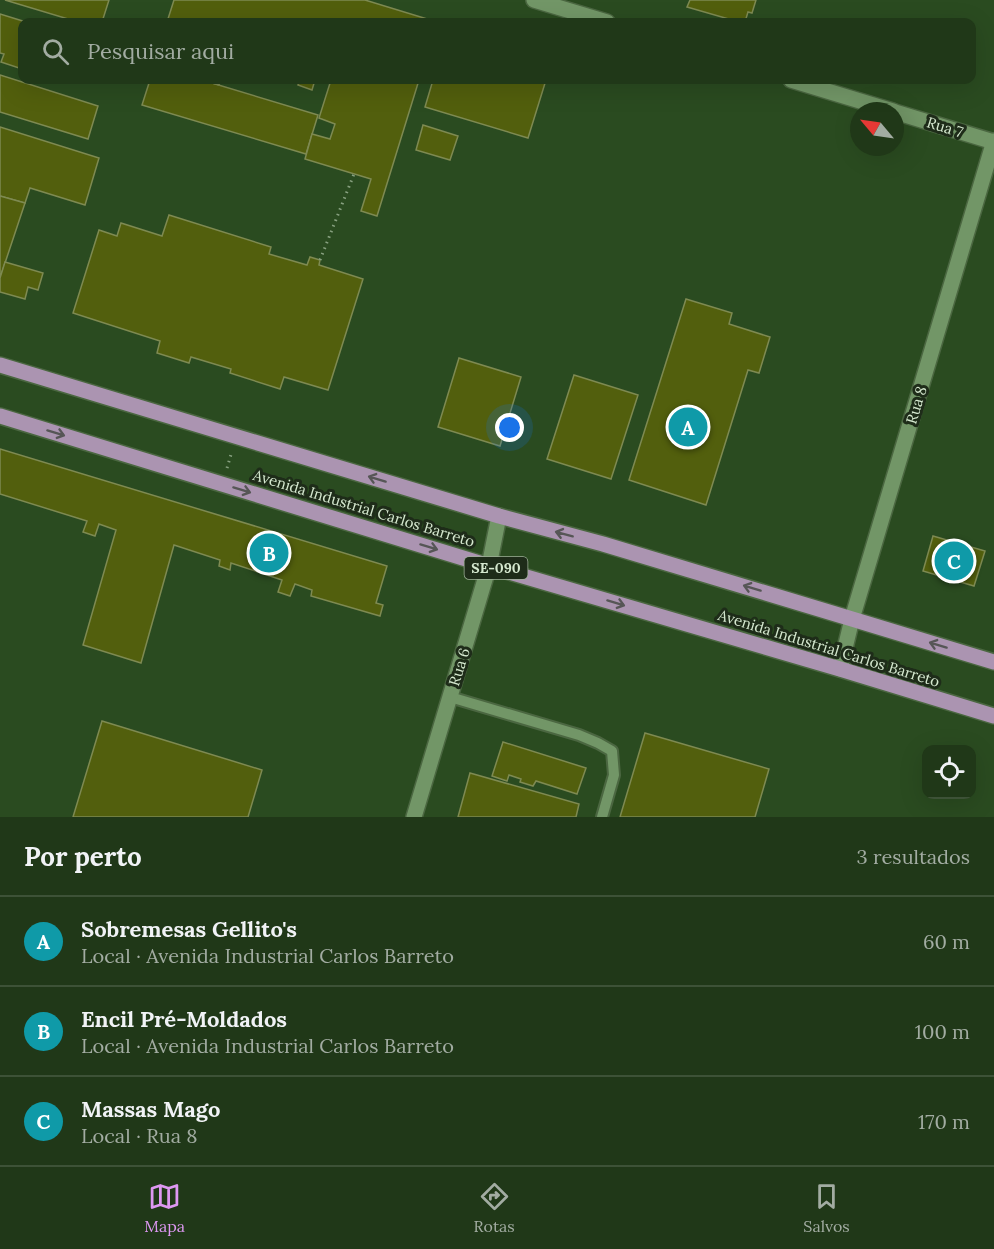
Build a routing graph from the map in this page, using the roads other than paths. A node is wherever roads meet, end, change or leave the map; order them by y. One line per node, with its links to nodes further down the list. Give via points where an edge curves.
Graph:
1 (534, 0): 2 (street)
2 (594, 18)
3 (804, 84): 4 (street, Rua 7)
4 (864, 102)
5 (904, 114): 6 (street, Rua 7)
6 (994, 142): 11 (street, Rua 8)
7 (0, 365): 9 (main road, Avenida Industrial Carlos Barreto, one-way to 7)
8 (0, 416): 10 (main road, Avenida Industrial Carlos Barreto / SE-090, one-way to 10)
9 (499, 516): 10 (street, Rua 6); 11 (main road, Avenida Industrial Carlos Barreto, one-way to 9)
10 (489, 566): 13 (main road, Avenida Industrial Carlos Barreto / SE-090, one-way to 13); 14 (street, Rua 6)
11 (852, 618): 12 (main road, Avenida Industrial Carlos Barreto, one-way to 11); 13 (street, Rua 8)
12 (994, 662)
13 (840, 669): 15 (main road, Avenida Industrial Carlos Barreto / SE-090)
14 (450, 697): 16 (street, Rua 6); 17 (lane, via 579,735 612,752 614,775)
15 (994, 716)
16 (414, 817)
17 (602, 817)

